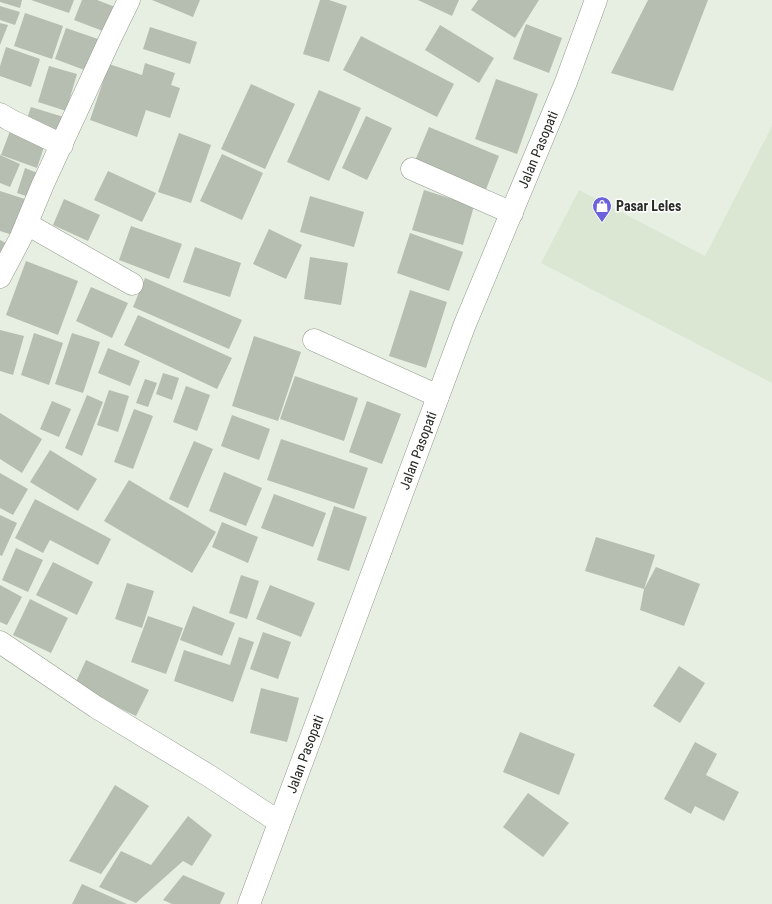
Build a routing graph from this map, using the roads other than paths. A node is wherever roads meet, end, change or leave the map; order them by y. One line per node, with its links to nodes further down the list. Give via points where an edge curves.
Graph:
1 (129, 0): 4 (street)
2 (596, 0): 6 (street, Jalan Pasopati, via 566,82)
3 (0, 114): 4 (street)
4 (62, 145): 7 (street)
5 (412, 169): 6 (street)
6 (512, 213): 11 (street, Jalan Pasopati)
7 (27, 224): 8 (street); 9 (street)
8 (0, 277)
9 (132, 284)
10 (314, 340): 11 (street)
11 (438, 396): 13 (street, Jalan Pasopati)
12 (0, 642): 13 (street, via 96,707 211,776)
13 (279, 822): 14 (street, Jalan Pasopati)
14 (252, 903)

